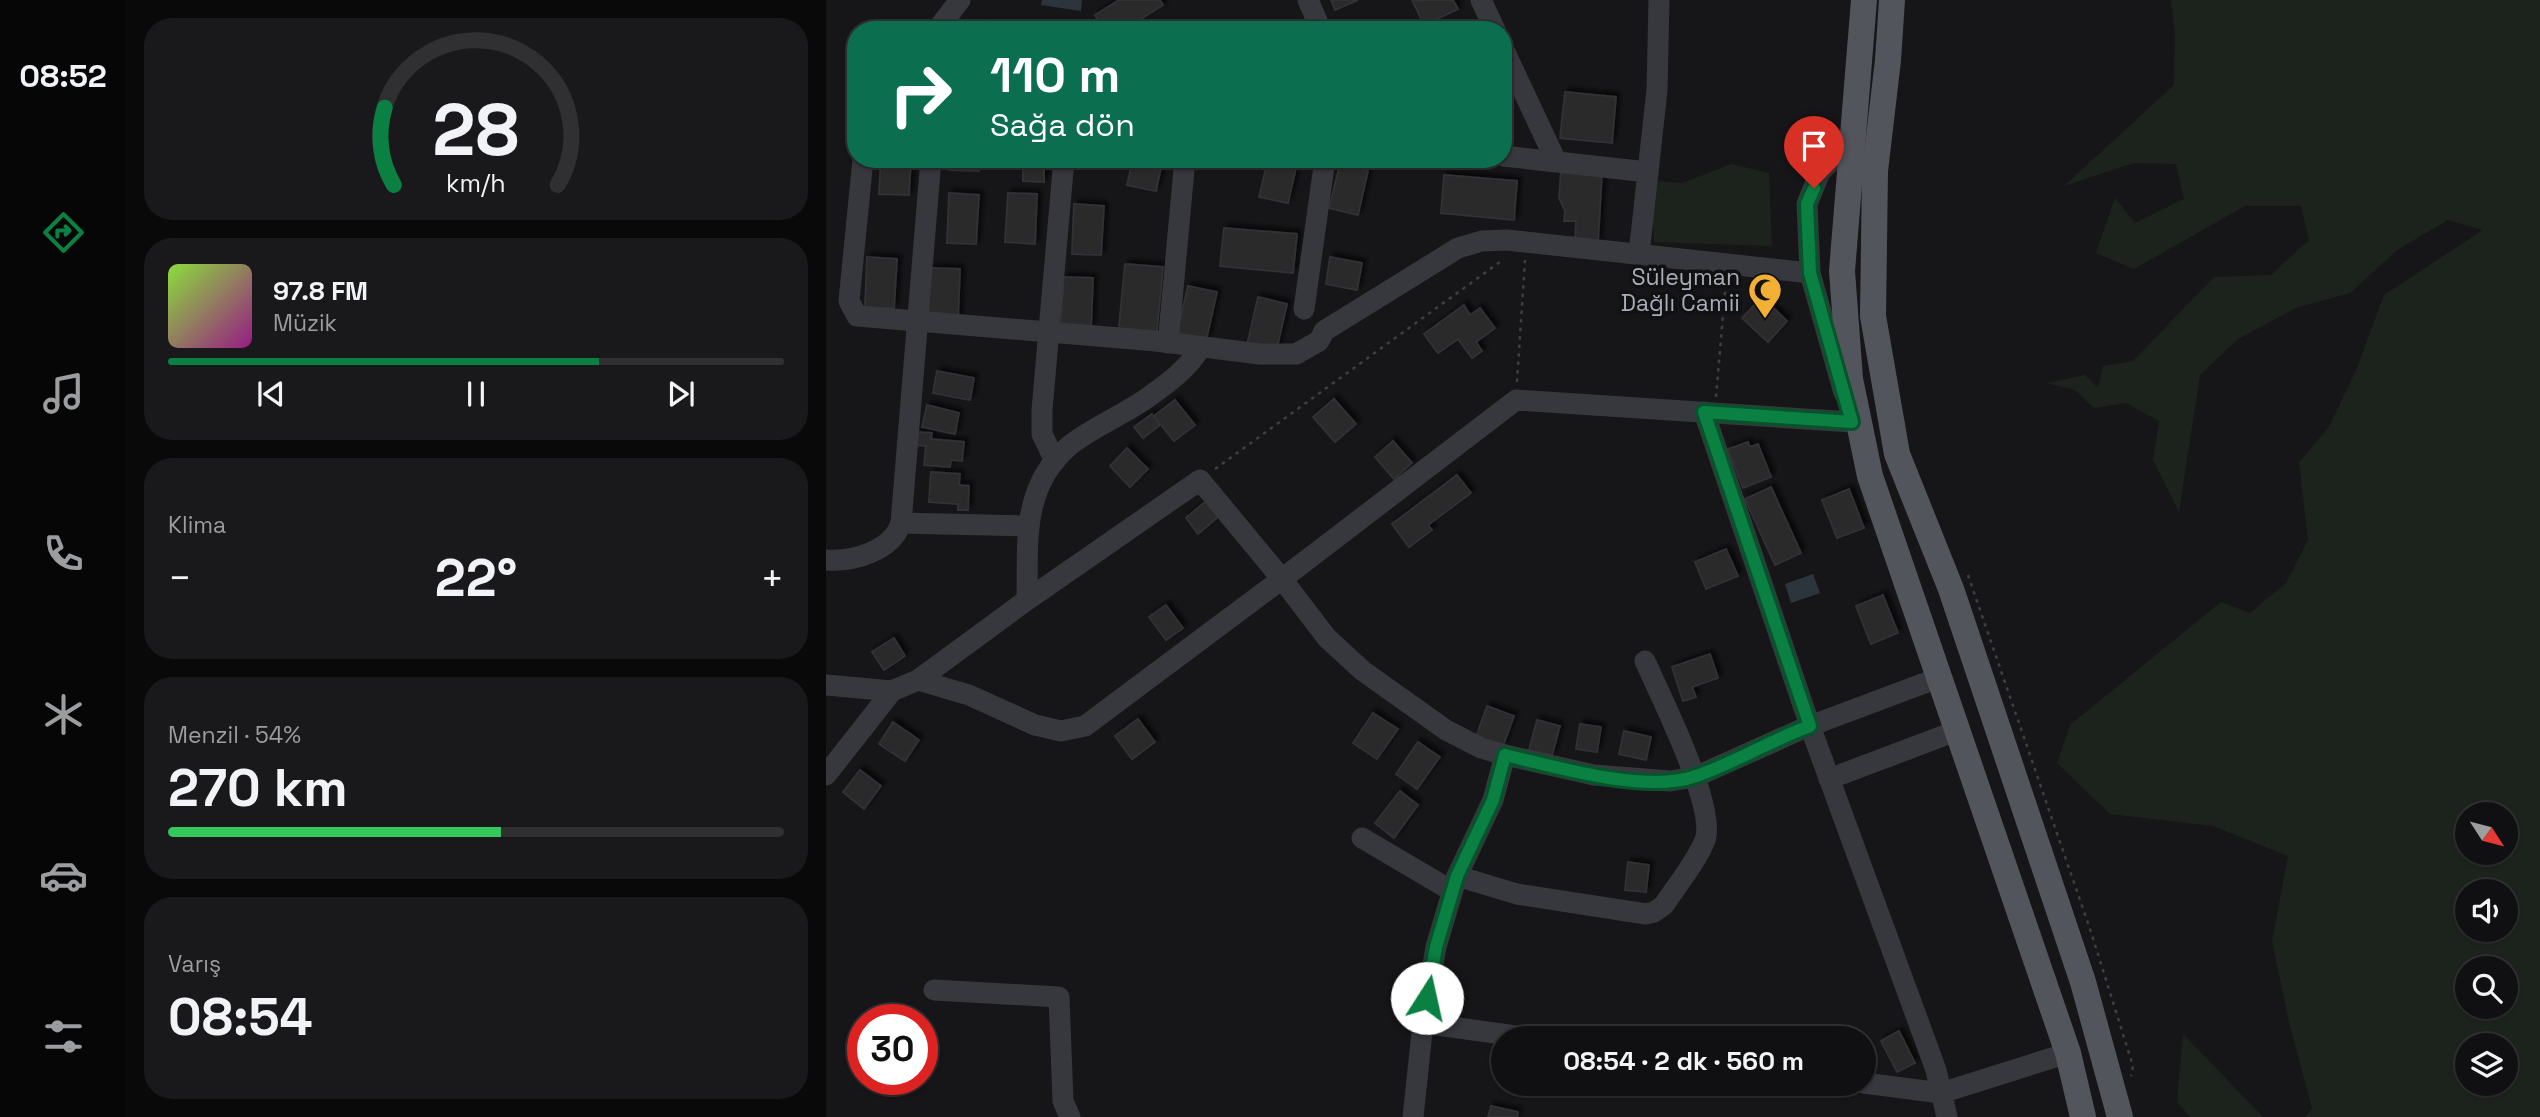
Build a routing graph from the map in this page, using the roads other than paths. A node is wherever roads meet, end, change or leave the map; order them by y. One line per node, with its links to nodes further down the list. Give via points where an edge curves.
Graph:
1 (960, 0): 7 (street)
2 (1308, 0): 8 (street)
3 (1481, 0): 9 (street)
4 (1659, 0): 19 (street, via 1657,90)
5 (1864, 0): 11 (main road)
6 (1892, 0): 59 (main road, via 1875,171 1873,316 1897,454 1951,589 2084,982)
7 (944, 21)
8 (1317, 21)
9 (1490, 21)
10 (1512, 67): 13 (street)
11 (1853, 139): 21 (street, via 1820,172 1807,204); 30 (main road, via 1842,271 1850,380)
12 (1512, 157): 13 (street)
13 (1556, 161): 19 (street)
14 (862, 168): 23 (street, via 849,301 857,316)
15 (930, 168): 23 (street)
16 (1064, 168): 24 (street)
17 (1184, 168): 25 (street)
18 (1324, 168): 22 (street)
19 (1648, 172): 20 (street)
20 (1639, 254): 21 (street); 26 (street, via 1507,240 1482,242 1458,248 1324,331 1319,341 1296,354)
21 (1810, 273): 28 (street)
22 (1304, 309)
23 (916, 321): 24 (street); 31 (street)
24 (1048, 334): 25 (street); 29 (street, via 1042,434)
25 (1168, 343): 26 (street)
26 (1201, 347): 29 (street, via 1182,372 1070,445)
27 (1709, 412): 28 (street); 34 (street, via 1516,400); 41 (street)
28 (1852, 422): 30 (street)
29 (1055, 461): 32 (street, via 1042,476)
30 (1870, 476): 37 (main road)
31 (901, 523): 32 (street); 33 (street, via 897,536 874,551)
32 (1028, 526): 35 (street)
33 (826, 560)
34 (1282, 579): 35 (street, via 1200,480); 38 (street, via 1085,726 1061,731 1035,725 969,695); 43 (street, via 1327,638 1363,671 1446,730)
35 (1027, 600): 38 (street)
36 (1645, 661): 45 (street)
37 (1938, 678): 41 (street); 42 (main road)
38 (918, 680): 40 (street)
39 (826, 685): 40 (street)
40 (892, 691): 44 (street)
41 (1810, 726): 45 (street); 46 (street)
42 (1956, 731): 46 (street); 52 (main road)
43 (1505, 755): 45 (street, via 1594,775 1658,781); 48 (street, via 1493,800)
44 (826, 775)
45 (1695, 777): 48 (street, via 1707,823 1705,840 1664,905 1654,912)
46 (1829, 779): 54 (street)
47 (1362, 838): 48 (street)
48 (1455, 883): 50 (street, via 1436,947)
49 (934, 990): 55 (street, via 1059,997 1063,1101)
50 (1423, 1023): 51 (street); 56 (street)
51 (1491, 1033)
52 (2068, 1053): 54 (street); 58 (main road)
53 (1876, 1085): 54 (street)
54 (1941, 1093): 57 (street)
55 (1070, 1117)
56 (1413, 1117)
57 (1947, 1117)
58 (2083, 1117)
59 (2120, 1117)

